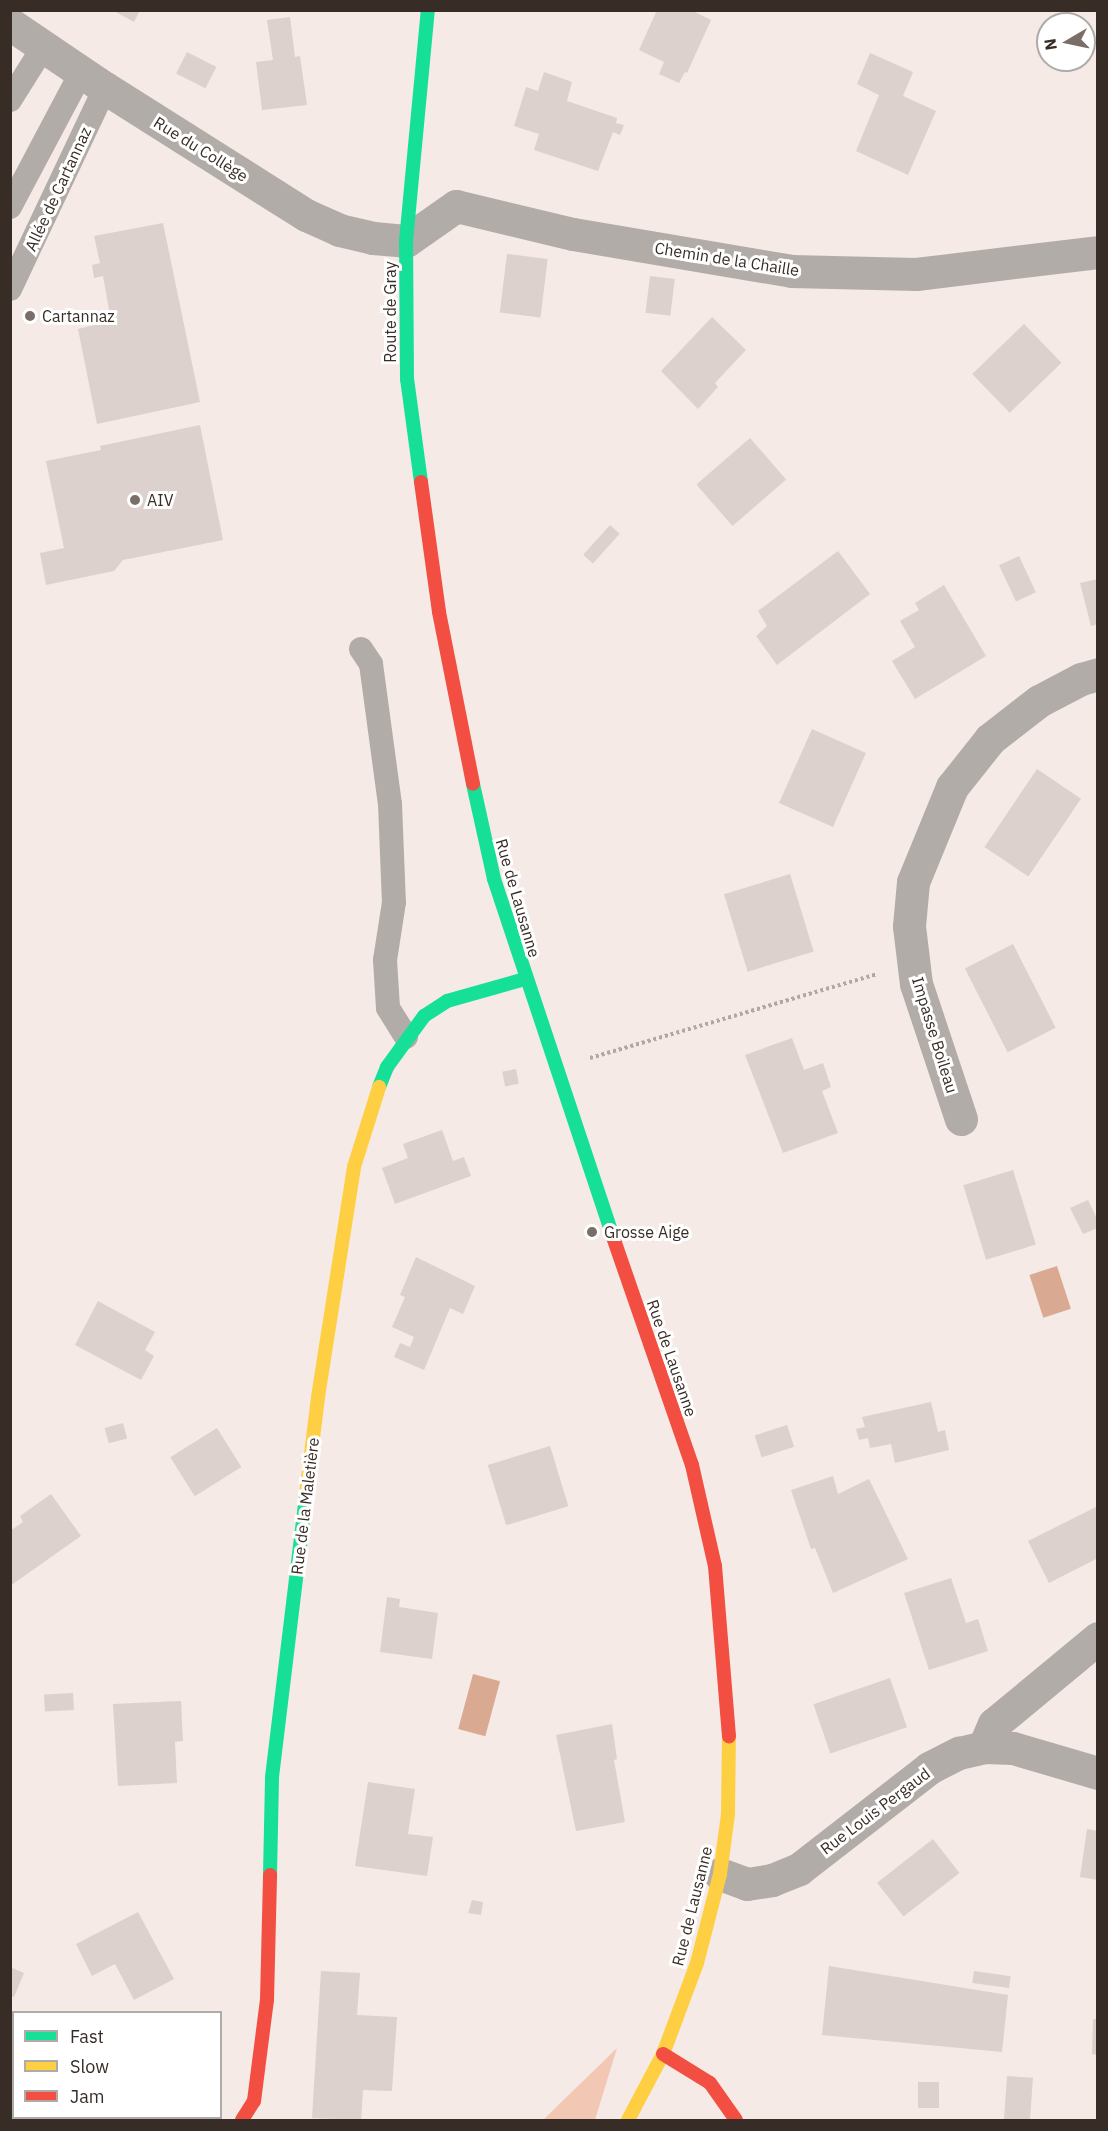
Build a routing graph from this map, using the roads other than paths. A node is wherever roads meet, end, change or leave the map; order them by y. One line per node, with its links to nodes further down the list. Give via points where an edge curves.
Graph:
1 (428, 10): 7 (main road, Route de Gray)
2 (11, 26): 3 (street, Rue du Collège)
3 (44, 46): 4 (street, Rue du Collège); 5 (lane)
4 (93, 79): 6 (lane, Allée de Cartannaz); 7 (street, Rue du Collège, via 306,215 362,236); 9 (lane, Allée de Cartannaz)
5 (10, 100)
6 (10, 207)
7 (406, 241): 8 (street, Chemin de la Chaille, via 456,206 573,234 790,271 916,274); 10 (main road, Route de Gray, via 407,379)
8 (1098, 252)
9 (10, 289)
10 (438, 612): 13 (main road, Rue de Lausanne, via 485,848)
11 (361, 649): 14 (lane, via 371,664 390,804 394,902 385,960 388,1008)
12 (1098, 674): 15 (street, Impasse Boileau, via 1039,701 990,739 952,787 913,882 909,926 916,984)
13 (525, 979): 14 (main road, Rue de la Maletière, via 447,1000 424,1016); 19 (main road, Rue de Lausanne, via 692,1465 715,1566 730,1747 728,1814)
14 (406, 1038): 21 (main road, Rue de la Maletière, via 387,1067 354,1167 318,1397 272,1777 267,2000 254,2101)
15 (961, 1119)
16 (1098, 1638): 17 (street, via 994,1724)
17 (984, 1747): 18 (street, Rue Louis Pergaud, via 1013,1748); 19 (street, Rue Louis Pergaud, via 958,1753 929,1768 799,1869 772,1880 747,1884)
18 (1098, 1773)
19 (720, 1874): 20 (main road, Rue de Lausanne, via 697,1964)
20 (663, 2054): 22 (main road, Rue de Lausanne); 23 (main road, via 710,2083)
21 (242, 2121)
22 (628, 2121)
23 (736, 2121)

